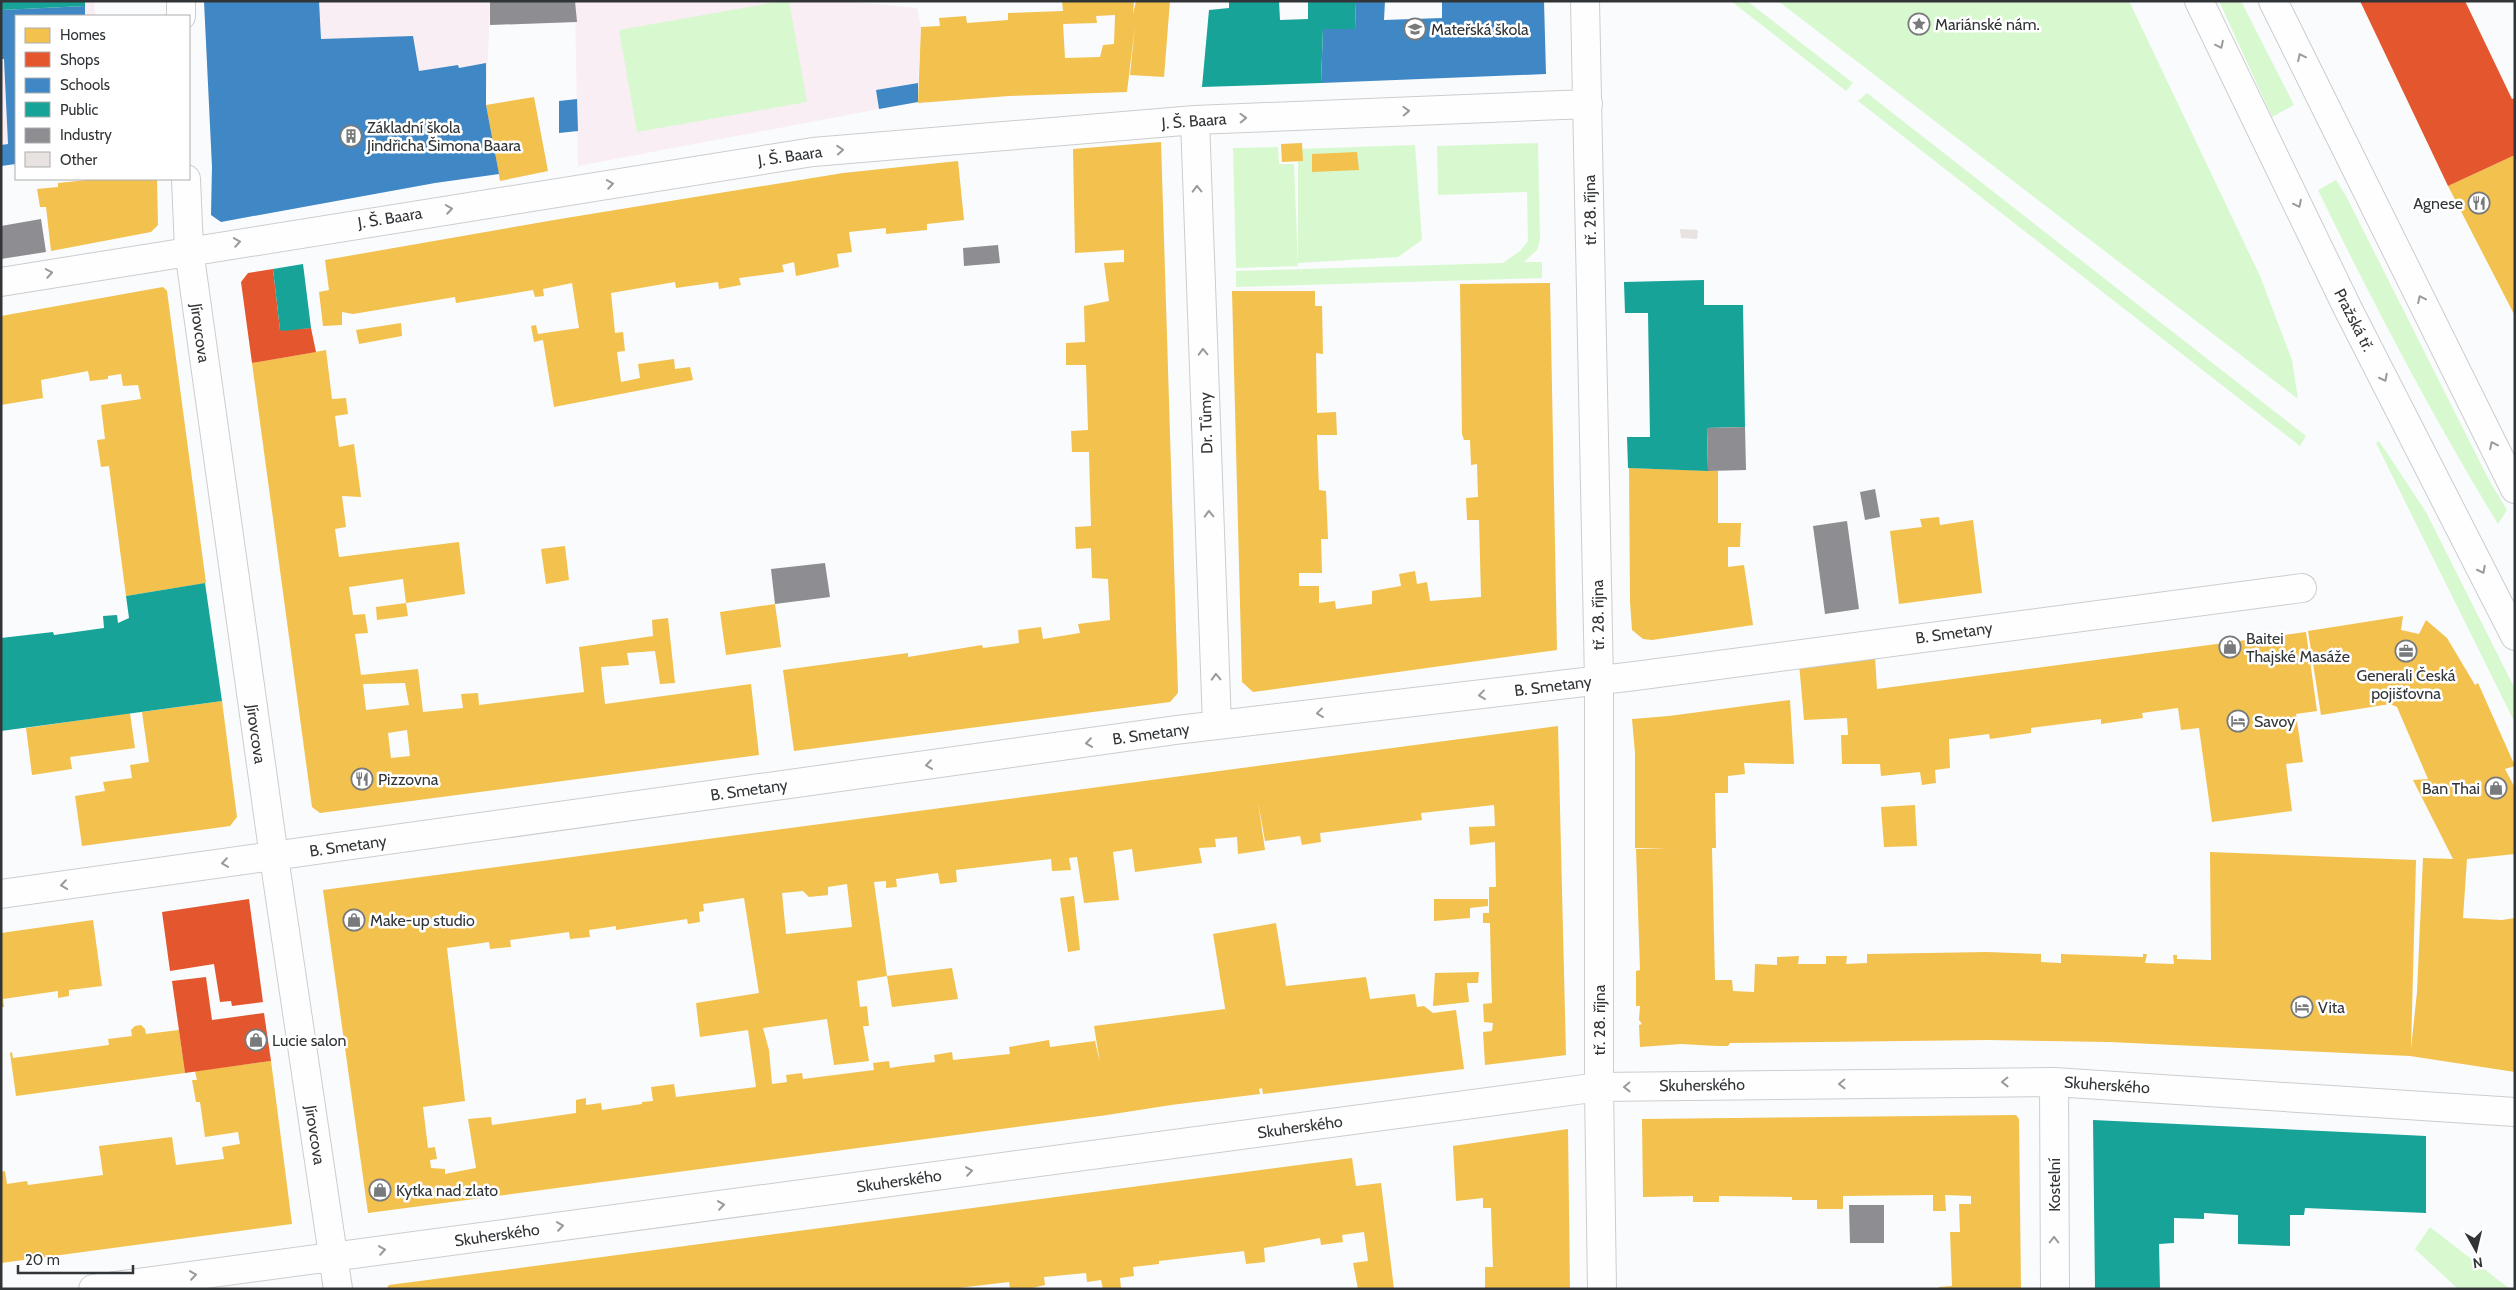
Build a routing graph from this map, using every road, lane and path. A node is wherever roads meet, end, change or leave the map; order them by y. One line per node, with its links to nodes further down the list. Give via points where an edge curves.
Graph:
1 (181, 1): 5 (street)
2 (1585, 1): 6 (street, tř. 28. října)
3 (2199, 1): 13 (street, Pražská tř., one-way to 13, via 2347,307)
4 (2273, 1): 11 (street, one-way to 4)
5 (181, 15)
6 (1588, 104): 7 (street, J. Š. Baara, one-way to 6); 14 (street, tř. 28. října)
7 (1195, 120): 9 (street, J. Š. Baara, one-way to 7, via 813,152); 15 (street, Dr. Tůmy, one-way to 7)
8 (186, 180): 9 (street, Jírovcova)
9 (189, 250): 10 (street, J. Š. Baara, one-way to 9); 16 (street, Jírovcova)
10 (1, 282)
11 (2515, 489)
12 (2302, 588): 14 (street, B. Smetany)
13 (2515, 636)
14 (1599, 681): 15 (street, B. Smetany, one-way to 15); 19 (street, tř. 28. října)
15 (1217, 725): 16 (street, B. Smetany, one-way to 16)
16 (274, 857): 17 (street, B. Smetany, one-way to 17); 21 (street, Jírovcova)
17 (1, 894)
18 (2054, 1082): 19 (street, Skuherského, one-way to 19); 20 (street, Skuherského); 25 (street, Kostelní, one-way to 18)
19 (1599, 1087): 21 (street, Skuherského, one-way to 19); 24 (street, tř. 28. října)
20 (2515, 1112)
21 (334, 1257): 22 (street, Skuherského, one-way to 21); 23 (street, Jírovcova)
22 (92, 1289)
23 (338, 1289)
24 (1602, 1289)
25 (2055, 1289)

